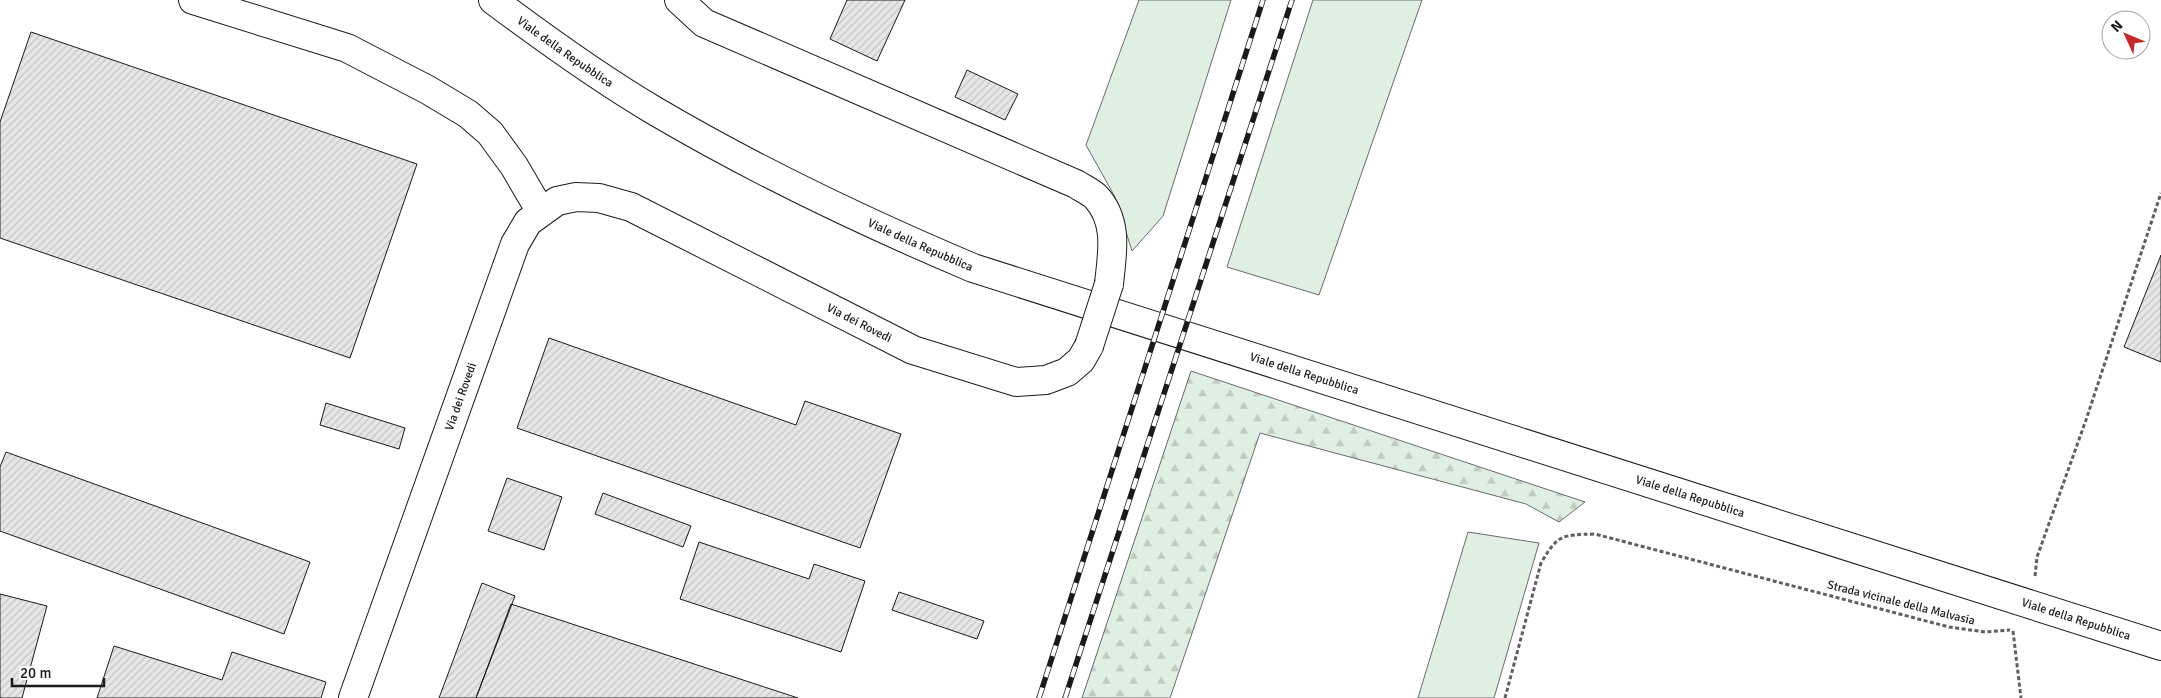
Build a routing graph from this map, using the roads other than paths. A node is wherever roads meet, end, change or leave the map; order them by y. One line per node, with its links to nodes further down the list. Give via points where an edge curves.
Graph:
1 (193, 0): 4 (street, via 347,48 468,114 490,133)
2 (493, 0): 5 (street, Viale della Repubblica, via 645,105 741,160 822,202 973,268)
3 (679, 0): 4 (street, Via dei Rovedi, bridge, via 704,24 1076,184 1095,197 1110,217 1113,242 1108,284 1089,346 1080,360 1067,372 1046,380 1016,382 913,350 631,207 599,198 576,198 557,201)
4 (541, 212): 6 (street, Via dei Rovedi, via 528,222 515,244)
5 (2161, 646)
6 (353, 698)

